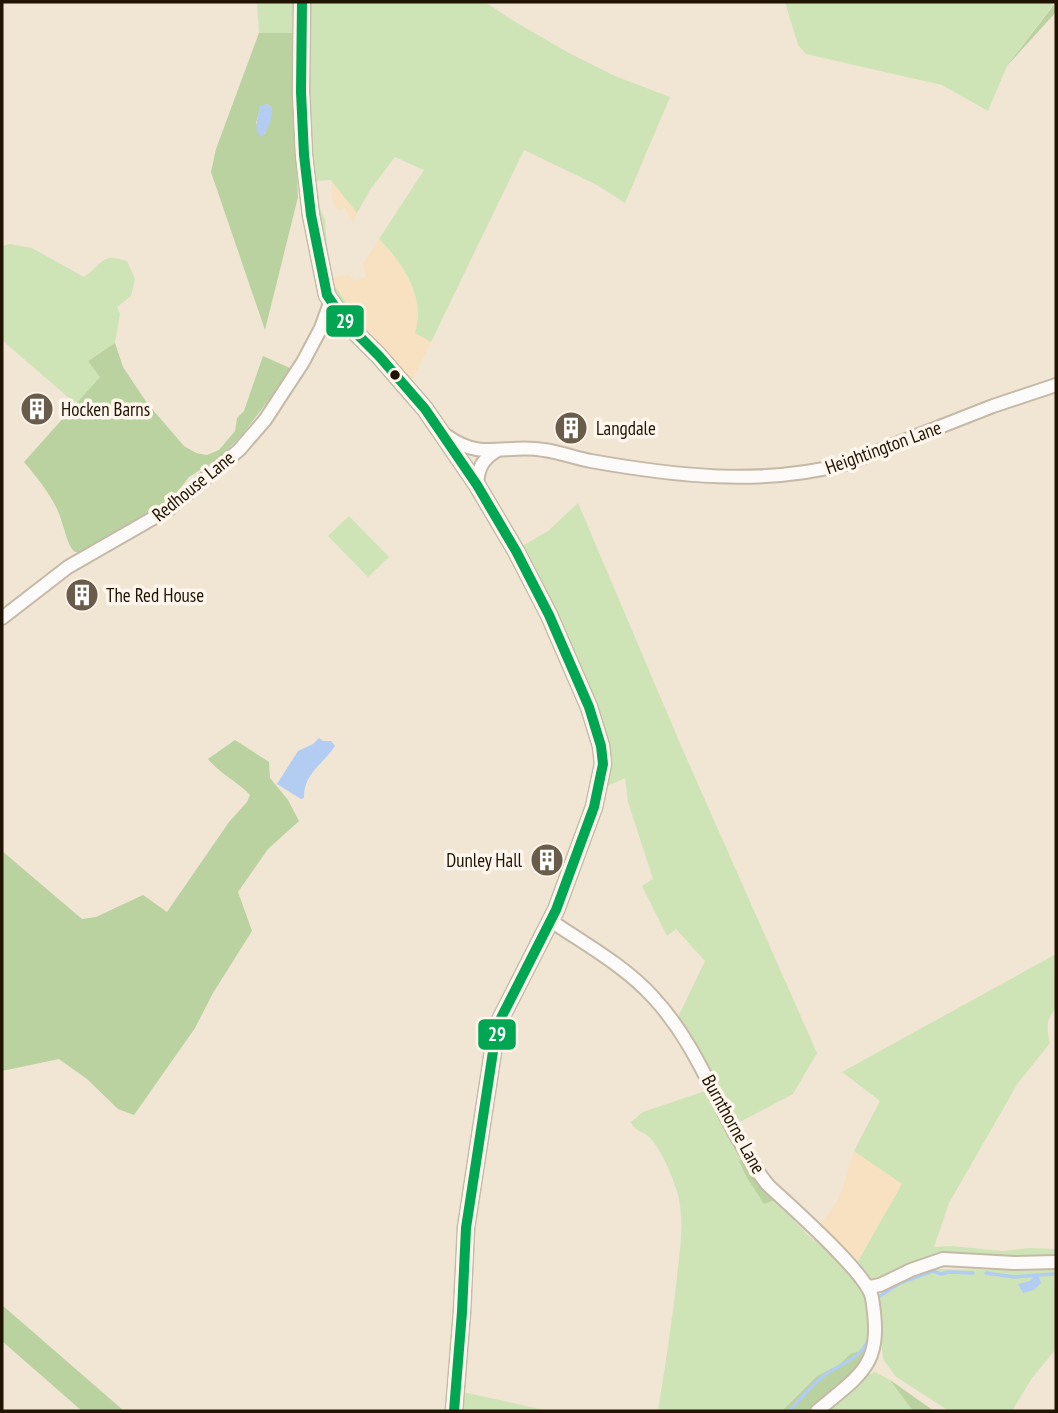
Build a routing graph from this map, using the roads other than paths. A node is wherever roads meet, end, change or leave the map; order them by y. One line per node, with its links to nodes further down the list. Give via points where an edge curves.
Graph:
1 (302, 2): 2 (main road, via 306,178 320,272)
2 (330, 303): 4 (main road); 7 (street, Redhouse Lane, via 303,362 239,450 169,509 68,567)
3 (1056, 385): 5 (street, Heightington Lane, via 845,464 803,472 702,477 546,450)
4 (444, 434): 5 (street, Heightington Lane, via 468,449); 6 (main road)
5 (497, 450): 6 (street, via 480,466)
6 (477, 485): 8 (main road, via 549,615 590,707 601,746 603,764 594,807)
7 (2, 618)
8 (551, 921): 10 (street, Burnthorne Lane, via 658,1003 691,1046 762,1177); 11 (main road, via 501,1018 494,1045 466,1228)
9 (1056, 1262): 10 (street, via 943,1259)
10 (869, 1287): 12 (street, via 876,1335 871,1359 862,1373)
11 (454, 1411)
12 (817, 1411)

